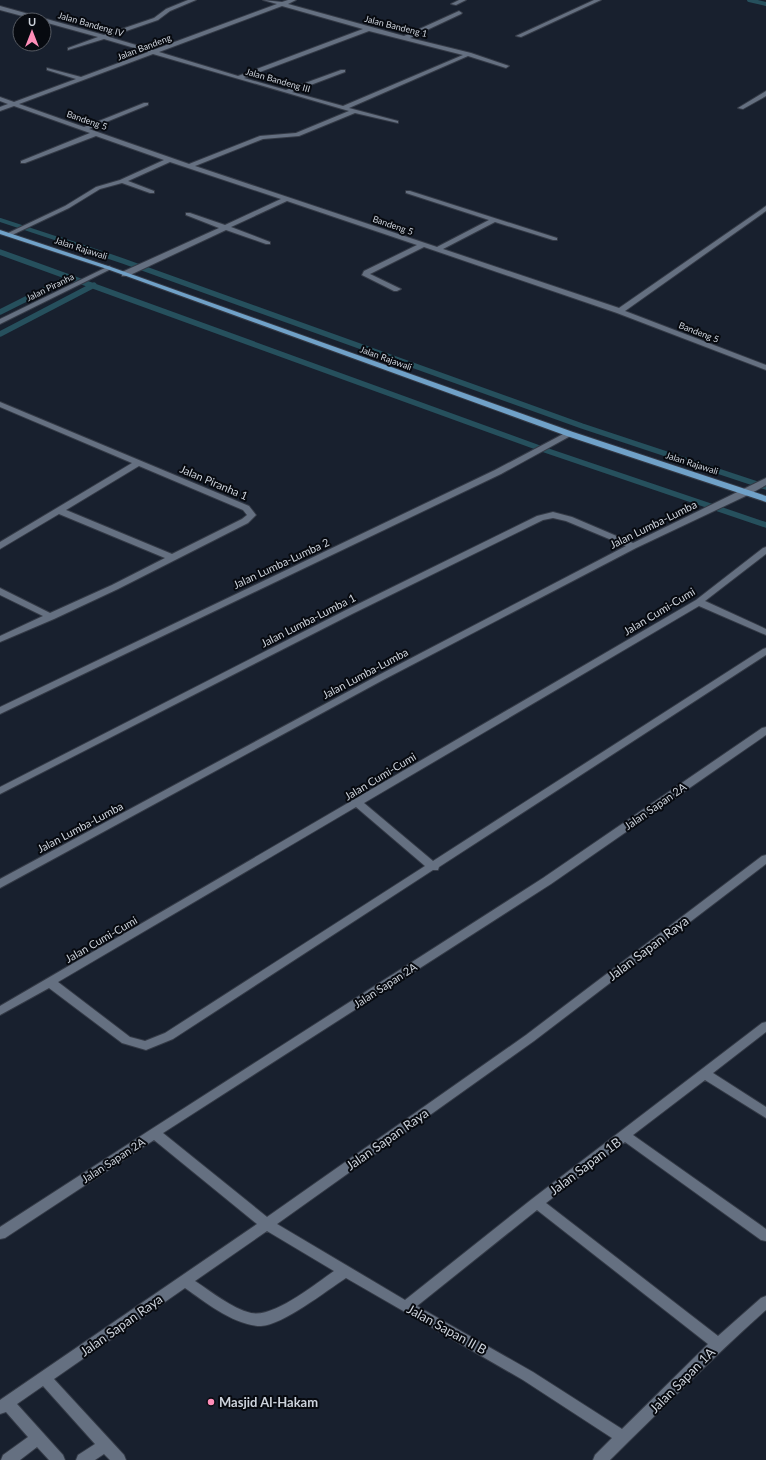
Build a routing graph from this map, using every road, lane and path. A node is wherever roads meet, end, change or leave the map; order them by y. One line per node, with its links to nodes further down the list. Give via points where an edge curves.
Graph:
1 (193, 0): 14 (street, via 168,10 156,19)
2 (266, 0): 6 (street, Jalan Bandeng 1)
3 (293, 0): 6 (street, Jalan Bandeng)
4 (463, 0): 7 (street)
5 (598, 0): 13 (street)
6 (282, 4): 12 (street, Jalan Bandeng 1); 17 (street, Jalan Bandeng)
7 (454, 4)
8 (0, 8): 9 (street, Jalan Bandeng IV)
9 (14, 12)
10 (459, 13): 15 (street)
11 (52, 23): 14 (street, Jalan Bandeng IV)
12 (368, 29): 15 (street, Jalan Bandeng 1); 22 (street)
13 (519, 36)
14 (104, 38): 16 (street); 17 (street, Jalan Bandeng IV)
15 (406, 38): 18 (street, Jalan Bandeng 1)
16 (70, 50)
17 (156, 52): 22 (street, Jalan Bandeng III); 23 (street, Jalan Bandeng)
18 (470, 54): 19 (street, Jalan Bandeng 1); 29 (street)
19 (506, 66)
20 (49, 69): 23 (street)
21 (343, 71): 24 (street)
22 (238, 78): 24 (street, Jalan Bandeng III)
23 (82, 79): 27 (street, Jalan Bandeng)
24 (286, 92): 29 (street, Jalan Bandeng III)
25 (766, 93): 30 (street)
26 (0, 99): 27 (street, Bandeng 5)
27 (13, 104): 31 (street, Jalan Bandeng); 34 (street, Bandeng 5)
28 (146, 104): 34 (street)
29 (344, 108): 32 (street, Jalan Bandeng III)
30 (741, 108)
31 (0, 109)
32 (354, 111): 33 (street, Jalan Bandeng III); 38 (street, via 297,135 262,137)
33 (396, 122)
34 (84, 128): 35 (street, Bandeng 5)
35 (97, 133): 36 (street, Bandeng 5); 37 (street)
36 (170, 160): 38 (street, Bandeng 5); 39 (street)
37 (23, 162)
38 (190, 166): 42 (street, Bandeng 5)
39 (122, 181): 40 (street); 48 (street, via 98,188 67,207)
40 (152, 192)
41 (408, 192): 45 (street)
42 (288, 199): 46 (street); 51 (street, Bandeng 5)
43 (766, 208): 56 (street)
44 (188, 214): 46 (street)
45 (494, 220): 49 (street); 52 (street)
46 (225, 227): 50 (street); 54 (street)
47 (0, 232): 48 (main road, Jalan Rajawali)
48 (8, 235): 53 (main road, Jalan Rajawali)
49 (555, 239)
50 (268, 242)
51 (423, 245): 52 (street, Bandeng 5); 55 (street, via 367,272 366,275)
52 (437, 250): 56 (street, Bandeng 5)
53 (109, 268): 54 (main road, Jalan Rajawali); 57 (street, Jalan Piranha)
54 (125, 274): 60 (main road, Jalan Rajawali)
55 (397, 289)
56 (620, 311): 58 (street, Bandeng 5)
57 (0, 322)
58 (766, 368)
59 (0, 404): 61 (street, Jalan Piranha 1)
60 (570, 434): 63 (main road, Jalan Rajawali); 76 (street, Jalan Lumba-Lumba 2, via 498,472)
61 (138, 463): 65 (street); 69 (street, Jalan Piranha 1, via 246,508 252,515)
62 (766, 481): 63 (street, Jalan Lumba-Lumba)
63 (747, 492): 64 (main road, Jalan Rajawali); 67 (street, Jalan Lumba-Lumba)
64 (766, 499)
65 (60, 511): 66 (street); 69 (street)
66 (0, 546)
67 (633, 546): 78 (street, Jalan Lumba-Lumba 1, via 569,519 553,515 540,518 349,612); 82 (street, Jalan Lumba-Lumba, via 380,678)
68 (766, 550): 71 (street, Jalan Cumi-Cumi)
69 (173, 558): 72 (street, Jalan Piranha 1)
70 (0, 591): 72 (street)
71 (699, 602): 73 (street); 79 (street, Jalan Cumi-Cumi)
72 (51, 617): 74 (street, Jalan Piranha 1)
73 (766, 632)
74 (0, 639)
75 (766, 651): 81 (street, via 499,822)
76 (0, 711)
77 (766, 730): 88 (street, Jalan Sapan 2A, via 547,881)
78 (0, 791)
79 (357, 803): 81 (street); 83 (street, Jalan Cumi-Cumi)
80 (766, 859): 91 (street, Jalan Sapan Raya, via 530,1038)
81 (434, 867): 83 (street, via 169,1036 146,1046 126,1040)
82 (0, 884)
83 (50, 982): 84 (street, Jalan Cumi-Cumi)
84 (0, 1012)
85 (766, 1026): 86 (street, Jalan Sapan 1B)
86 (705, 1074): 87 (street); 89 (street, Jalan Sapan 1B)
87 (766, 1113)
88 (154, 1133): 91 (street, Jalan Sapan II B); 92 (street, Jalan Sapan 2A)
89 (625, 1136): 90 (street, Jalan Sapan 1B); 93 (street)
90 (537, 1203): 97 (street, Jalan Sapan 1B); 98 (street)
91 (267, 1224): 94 (street, Jalan Sapan II B); 95 (street, Jalan Sapan Raya)
92 (0, 1234)
93 (766, 1236)
94 (345, 1271): 95 (street, via 285,1311 262,1320 242,1317); 97 (street, Jalan Sapan II B)
95 (185, 1281): 99 (street, Jalan Sapan Raya)
96 (766, 1302): 98 (street, Jalan Sapan 1A)
97 (406, 1307): 102 (street, Jalan Sapan II B, via 528,1376)
98 (718, 1344): 102 (street, Jalan Sapan 1A)
99 (44, 1378): 100 (street, Jalan Sapan Raya); 103 (street)
100 (4, 1406): 101 (street)
101 (39, 1438): 104 (street); 105 (street)
102 (624, 1438): 108 (street, Jalan Sapan 1A)
103 (105, 1445): 106 (street); 107 (street)
104 (8, 1460)
105 (58, 1460)
106 (83, 1460)
107 (119, 1460)
108 (600, 1460)

